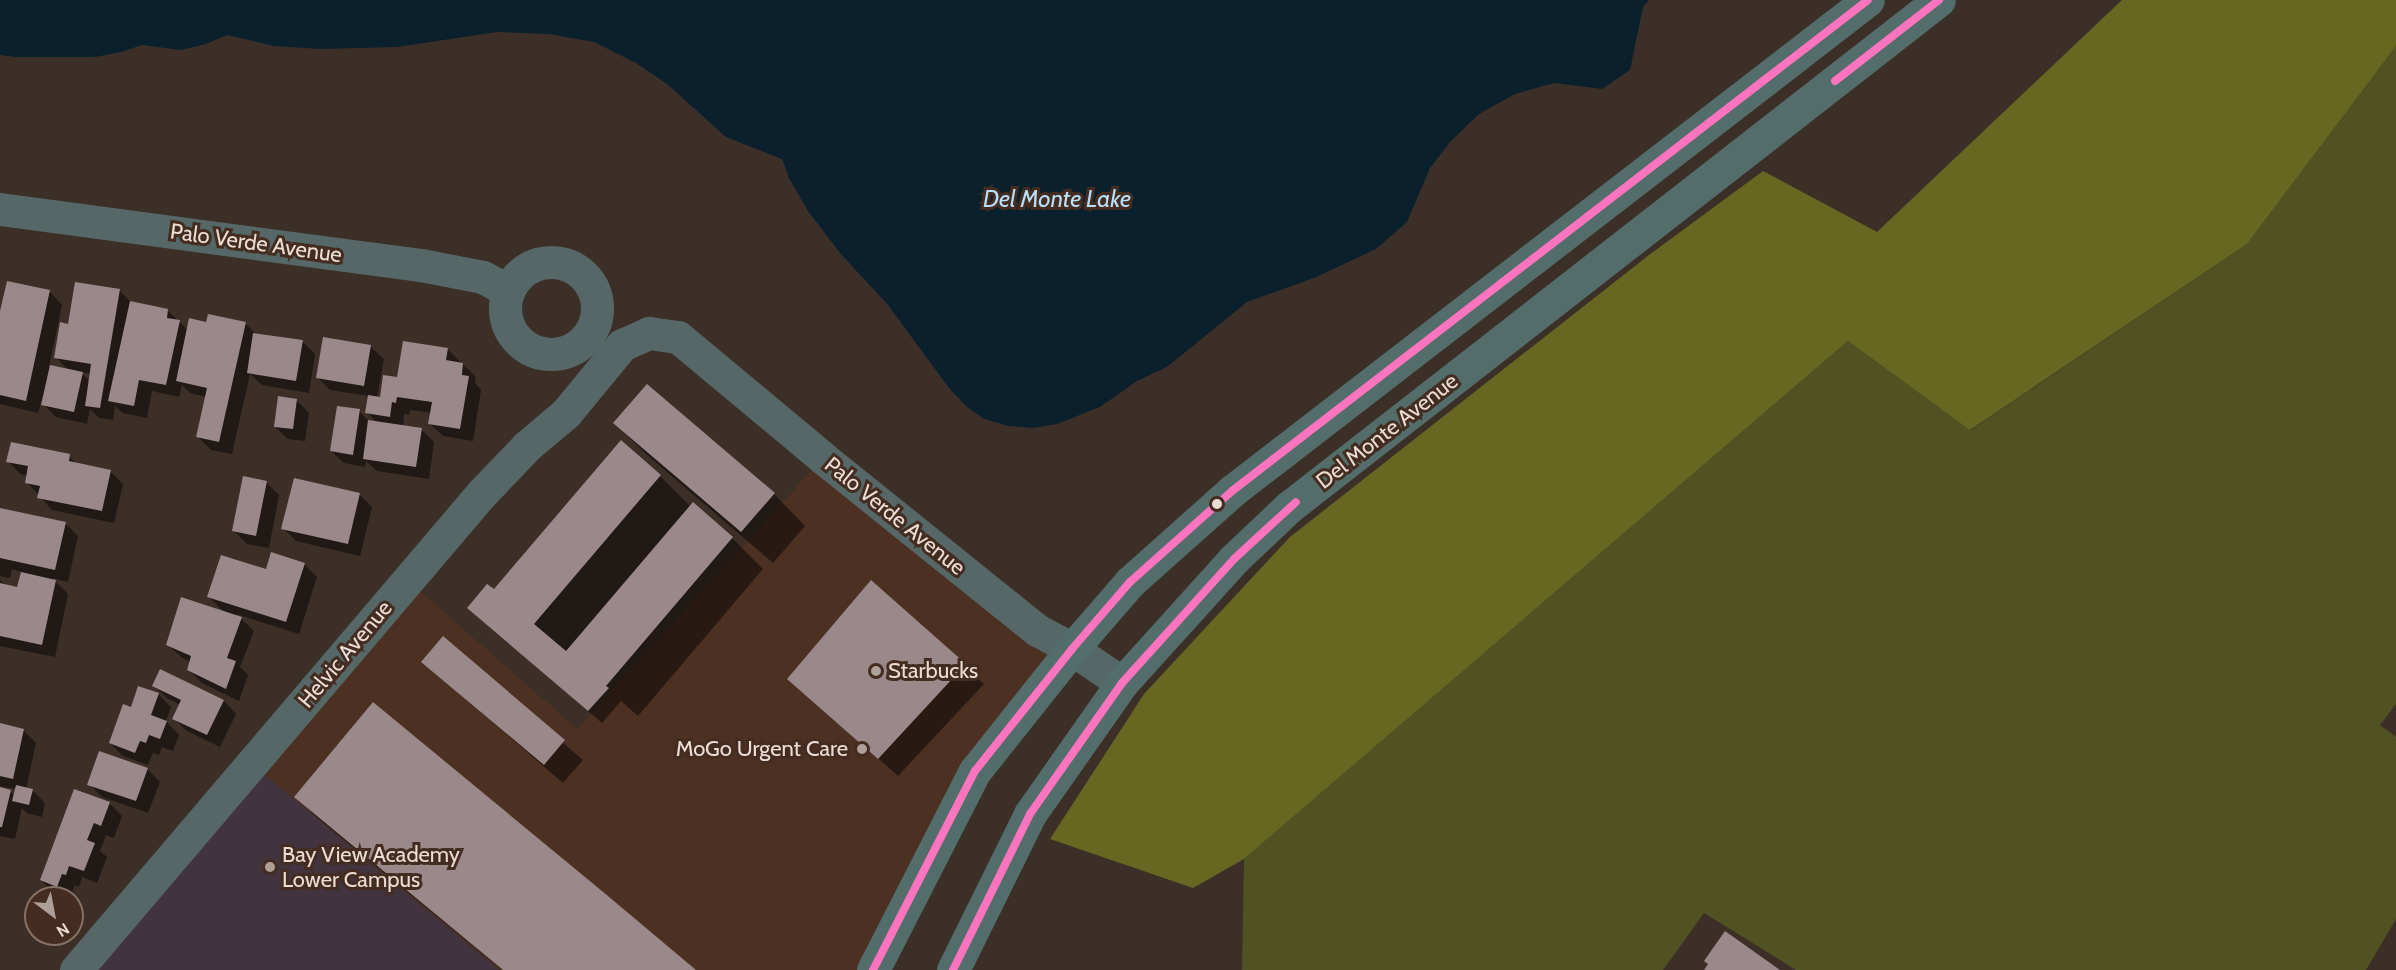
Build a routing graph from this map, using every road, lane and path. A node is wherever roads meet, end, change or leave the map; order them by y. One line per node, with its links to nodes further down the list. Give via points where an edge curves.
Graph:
1 (1868, 0): 7 (main road, via 1232,491 1130,582)
2 (1939, 0): 8 (main road, Del Monte Avenue, via 1289,507 1234,559)
3 (0, 208): 4 (street, Palo Verde Avenue, via 421,265 483,277)
4 (508, 291): 5 (street, via 504,306 507,321 524,346 553,354 568,351 584,342); 5 (street, via 528,267 559,262 573,267 594,288 598,303)
5 (595, 326): 6 (street)
6 (622, 345): 7 (street, Palo Verde Avenue, via 649,333 678,337 1037,630); 9 (street, Helvic Avenue, via 566,413 527,446 475,502)
7 (1072, 649): 8 (street, Palo Verde Avenue); 10 (main road, via 975,771)
8 (1122, 683): 11 (main road, Del Monte Avenue, via 1030,814)
9 (76, 970)
10 (873, 970)
11 (953, 970)

